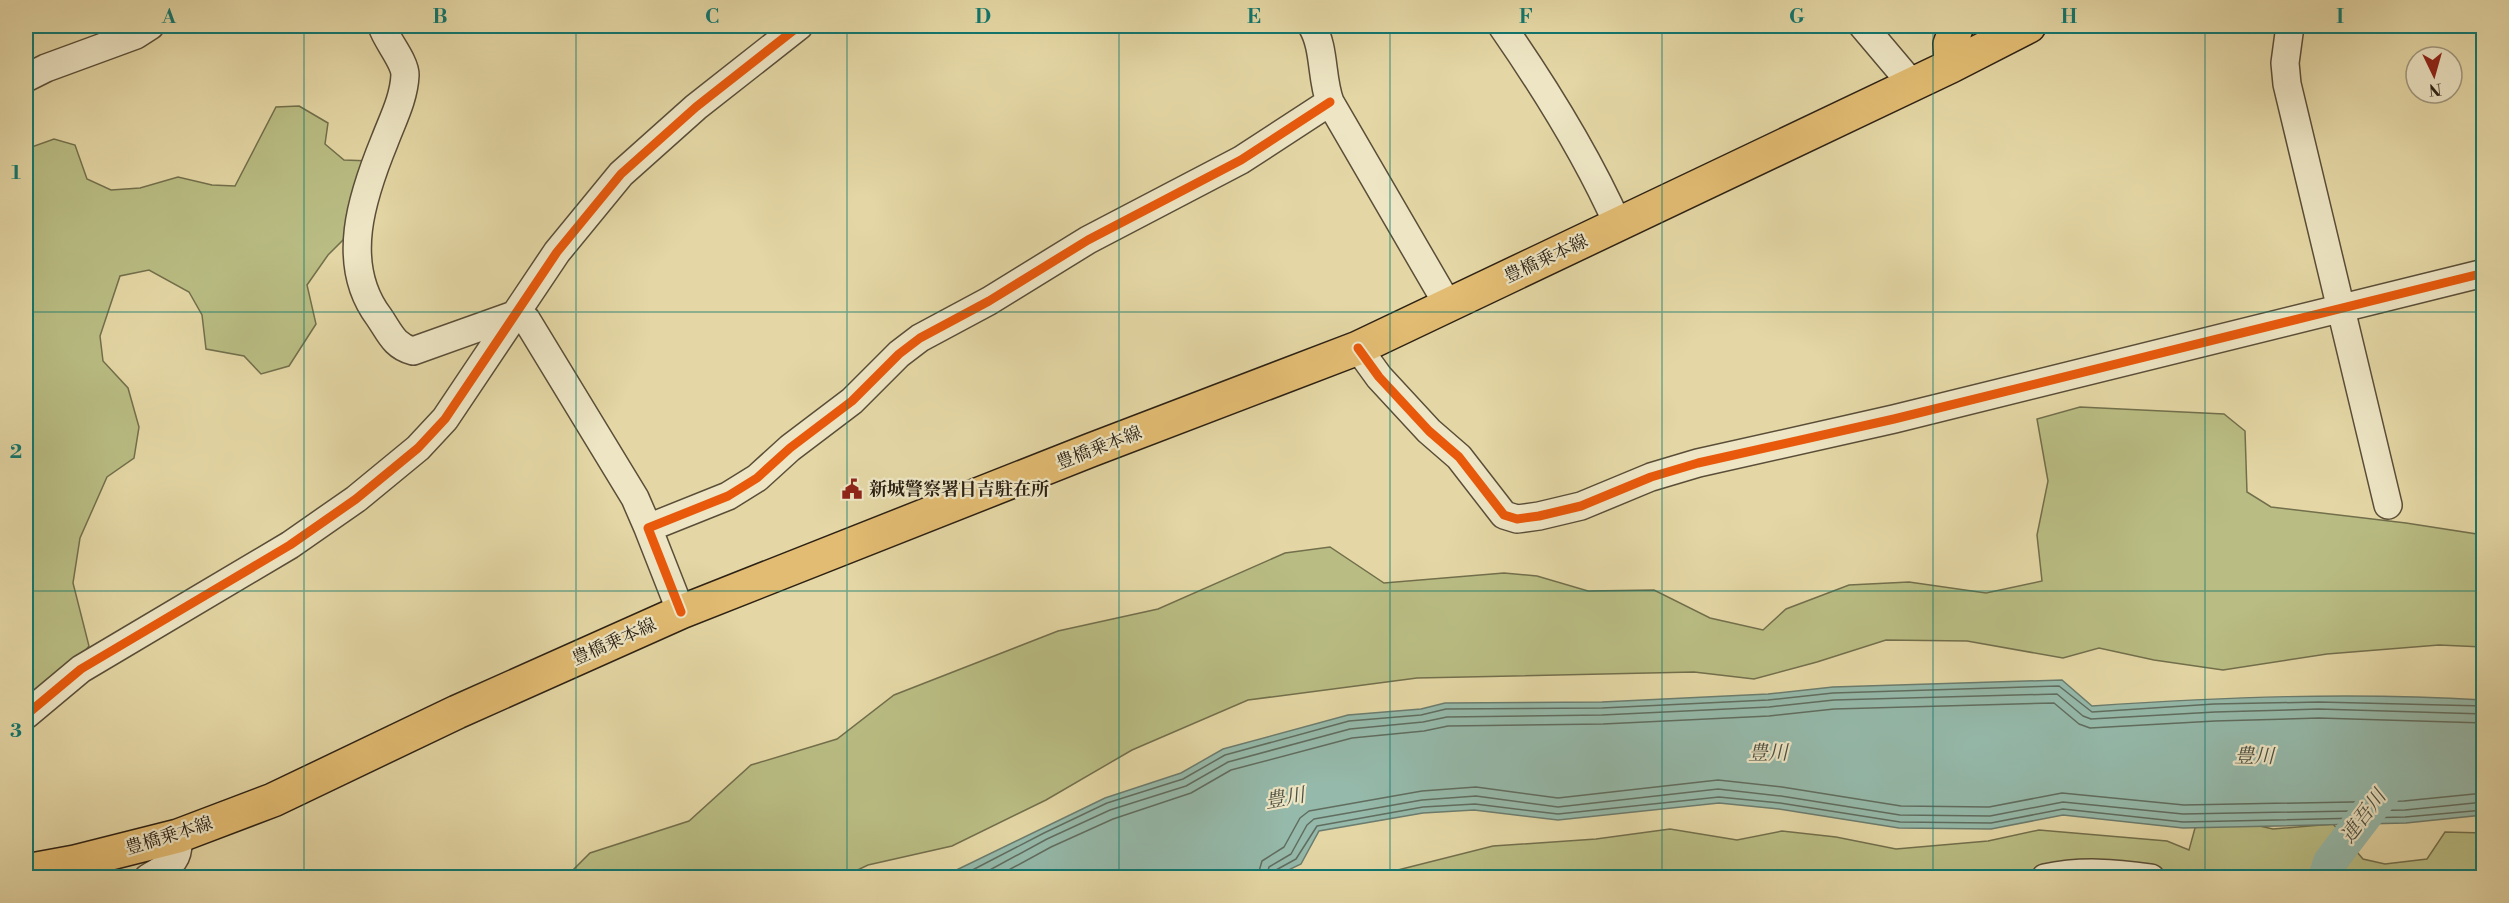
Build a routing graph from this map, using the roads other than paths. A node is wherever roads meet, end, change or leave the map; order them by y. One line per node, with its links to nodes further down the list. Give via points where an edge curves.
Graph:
1 (150, 26): 11 (street)
2 (382, 26): 18 (street, via 405,72 402,96 375,164 356,239 358,275 371,307 400,347 413,351)
3 (799, 26): 18 (street, via 696,107 621,174 557,252)
4 (1314, 26): 13 (street)
5 (1502, 26): 14 (street, via 1578,148)
6 (1863, 26): 12 (street)
7 (1957, 26): 10 (main road, via 1950,44)
8 (2029, 26): 10 (main road, 豊橋乗本線)
9 (2290, 26): 17 (street, via 2285,63 2287,84)
10 (1951, 66): 12 (main road, 豊橋乗本線)
11 (26, 78)
12 (1912, 84): 14 (main road, 豊橋乗本線)
13 (1330, 102): 16 (street); 21 (street, via 1241,160 1088,240 920,338 852,401 758,478 728,496)
14 (1618, 225): 16 (main road, 豊橋乗本線)
15 (2484, 273): 17 (street)
16 (1448, 305): 19 (main road, 豊橋乗本線)
17 (2342, 308): 19 (street, via 1894,419 1698,463 1651,477 1581,506 1517,519 1504,515 1459,457 1407,408); 20 (street)
18 (514, 315): 21 (street, via 526,319 635,498); 23 (street, via 445,419 418,448 356,499 290,544 81,669)
19 (1358, 348): 22 (main road, 豊橋乗本線)
20 (2388, 505)
21 (648, 528): 22 (street)
22 (681, 612): 24 (main road, 豊橋乗本線, via 273,800)
23 (26, 715)
24 (178, 836): 25 (main road, 豊橋乗本線); 26 (street, via 179,851 174,861)
25 (26, 871)
26 (148, 878)
27 (2045, 878): 28 (street, via 2069,872 2101,872)
28 (2151, 878)

